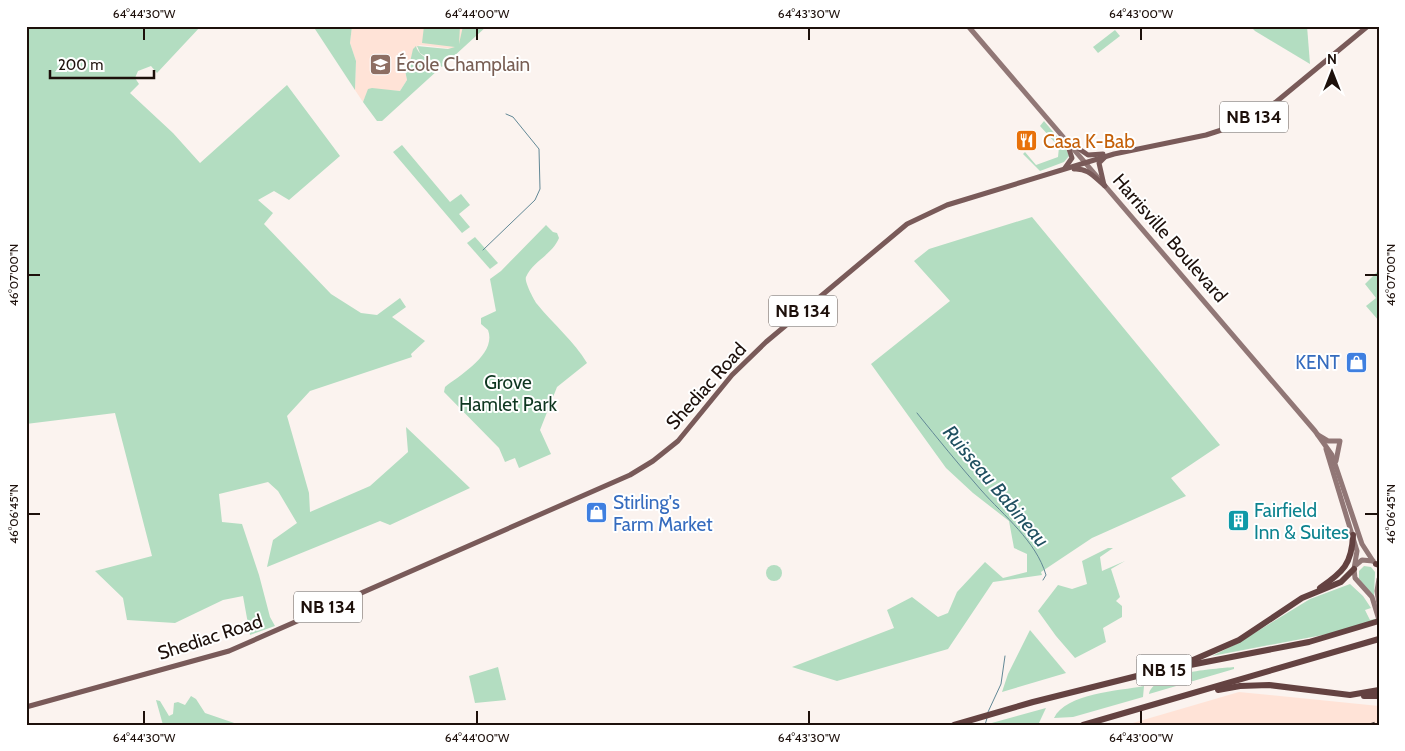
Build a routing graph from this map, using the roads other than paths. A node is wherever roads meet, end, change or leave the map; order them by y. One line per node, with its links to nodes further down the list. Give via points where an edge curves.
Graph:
1 (968, 26): 3 (main road, Harrisville Boulevard)
2 (1368, 26): 4 (main road, Shediac Road / NB 134, via 1276,102 1244,122 1211,134)
3 (1066, 140): 4 (main road, via 1088,156); 5 (main road, Harrisville Boulevard); 6 (main road, via 1072,158)
4 (1114, 154): 5 (main road, Shediac Road / NB 134); 7 (main road, via 1099,163)
5 (1086, 163): 6 (main road, Shediac Road / NB 134); 7 (main road, Harrisville Boulevard)
6 (1062, 170): 7 (main road, via 1091,172); 23 (main road, Shediac Road / NB 134, via 938,209 901,228 740,367 669,448 630,475 237,648)
7 (1105, 186): 8 (main road, Harrisville Boulevard)
8 (1318, 435): 9 (main road, Harrisville Boulevard); 10 (main road, via 1340,442)
9 (1326, 449): 10 (main road, Harrisville Boulevard); 11 (main road, Harrisville Boulevard)
10 (1337, 467): 12 (main road, Harrisville Boulevard, via 1362,544)
11 (1353, 535): 13 (main road, Harrisville Boulevard, via 1358,551); 15 (highway, via 1346,567 1340,575)
12 (1377, 564): 13 (main road, Harrisville Boulevard, via 1362,560)
13 (1355, 568): 15 (highway, via 1341,582); 16 (main road, via 1355,578)
14 (1379, 579): 16 (main road)
15 (1311, 594): 19 (highway, via 1230,646)
16 (1377, 605): 17 (main road)
17 (1379, 621): 19 (highway, NB 15, via 1310,642)
18 (1379, 639): 24 (highway, NB 15)
19 (1149, 673): 25 (highway, NB 15)
20 (1379, 690): 21 (highway)
21 (1350, 695): 22 (highway); 24 (highway, via 1247,685)
22 (1379, 696)
23 (26, 706)
24 (1149, 706): 26 (highway, NB 15)
25 (954, 725)
26 (1083, 725)

